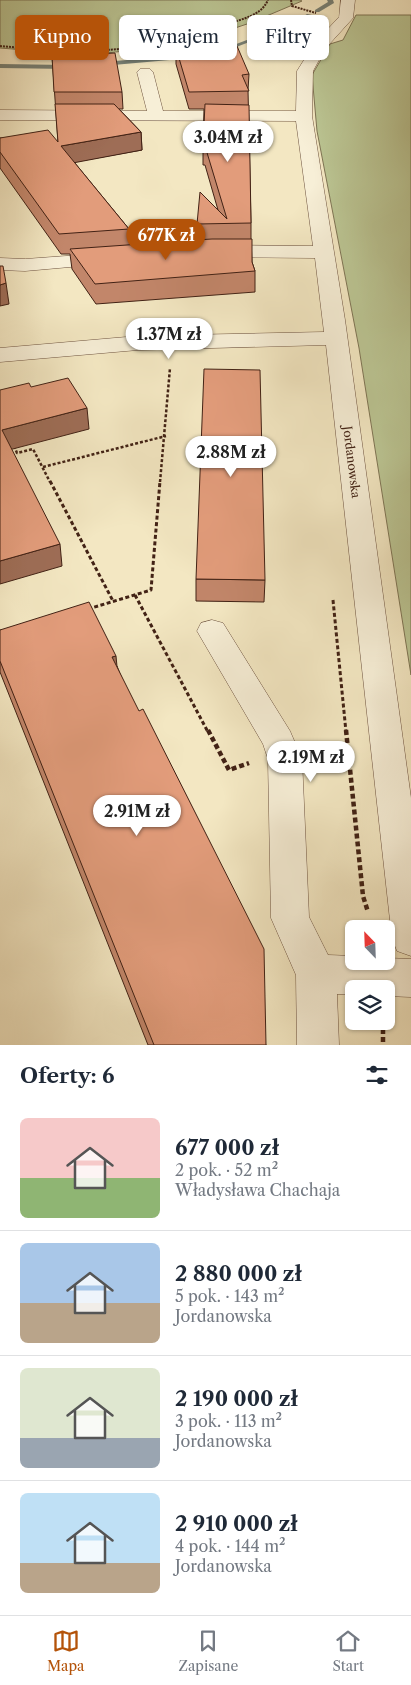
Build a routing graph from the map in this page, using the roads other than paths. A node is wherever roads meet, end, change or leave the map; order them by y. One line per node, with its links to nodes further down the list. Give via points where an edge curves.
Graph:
1 (348, 0): 5 (street, Jordanowska, via 346,18 319,47 305,71)
2 (145, 72): 4 (street)
3 (0, 115): 4 (street)
4 (156, 116): 5 (street)
5 (304, 116): 9 (street, Jordanowska)
6 (0, 124): 7 (street)
7 (123, 126)
8 (195, 252): 9 (street)
9 (324, 252): 12 (street, Jordanowska)
10 (130, 257): 11 (street)
11 (0, 264)
12 (336, 338): 13 (street, via 147,342); 15 (street, Jordanowska)
13 (0, 355)
14 (212, 631): 16 (street, via 278,741 285,759 290,918)
15 (411, 938)
16 (316, 974): 17 (street); 18 (street)
17 (411, 978)
18 (318, 1045)

